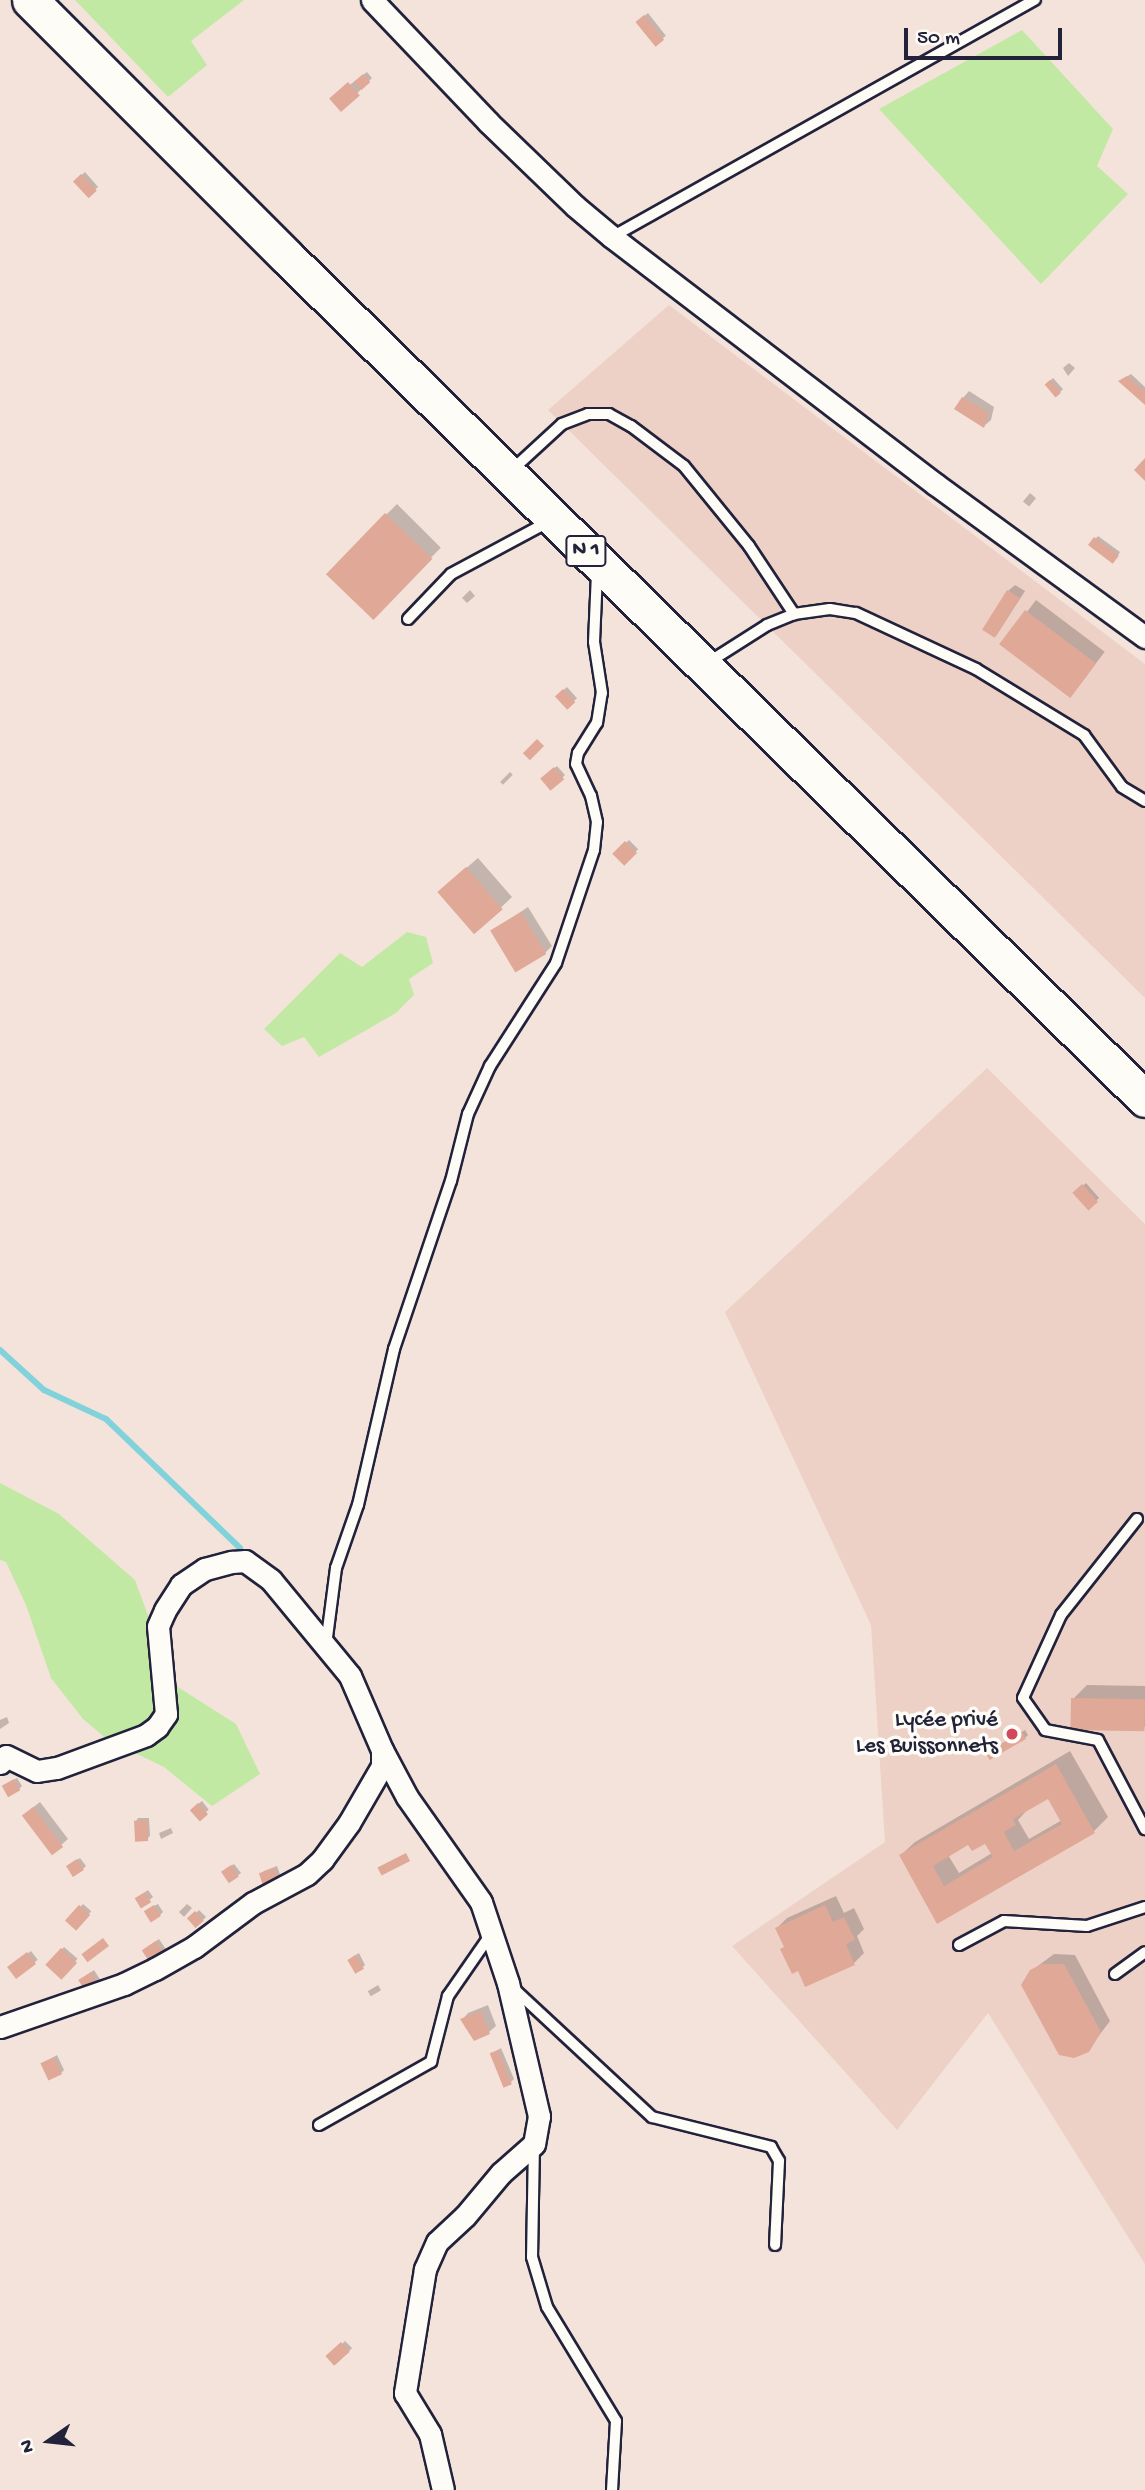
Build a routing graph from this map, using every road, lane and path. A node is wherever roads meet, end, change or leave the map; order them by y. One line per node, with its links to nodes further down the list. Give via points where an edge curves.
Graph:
1 (30, 0): 5 (highway, N 1)
2 (372, 0): 4 (street, via 488,122)
3 (1035, 0): 4 (lane)
4 (612, 237): 10 (street, via 935,484)
5 (508, 474): 6 (highway, N 1); 8 (lane, via 562,424 588,414 609,414 684,466)
6 (554, 519): 7 (highway, N 1); 9 (lane, via 451,574)
7 (598, 563): 11 (highway, N 1); 15 (lane, via 594,642 601,693 597,723 576,764 592,796 597,822 594,850 556,963 490,1066 468,1114 452,1181 394,1349 358,1505 336,1568)
8 (794, 614): 11 (lane, via 767,625); 12 (lane, via 830,609 856,613 976,669 1084,735 1122,787)
9 (408, 619)
10 (1145, 637)
11 (704, 666): 13 (highway, N 1)
12 (1145, 801)
13 (1145, 1099)
14 (1137, 1519): 18 (lane, via 1061,1615 1023,1698 1045,1730 1098,1740)
15 (326, 1647): 16 (street, via 350,1676); 17 (street, via 271,1580 245,1561 205,1569 181,1585 158,1626 166,1714 157,1727 57,1768 37,1771 6,1756)
16 (382, 1750): 20 (street, via 407,1797 481,1902); 25 (street, via 382,1766 349,1823 307,1874 253,1903 194,1947 155,1969)
17 (0, 1763)
18 (1145, 1829)
19 (1145, 1907): 21 (lane, via 1087,1926 1004,1921)
20 (491, 1934): 24 (street); 26 (lane, via 448,1996 431,2062)
21 (959, 1945)
22 (1145, 1952): 23 (lane)
23 (1115, 1974)
24 (508, 1983): 27 (street, via 538,2116); 28 (lane, via 652,2117 771,2147 779,2161)
25 (0, 2028)
26 (319, 2125)
27 (534, 2144): 29 (street, via 437,2242 425,2269 405,2393 430,2434); 30 (lane, via 532,2257 547,2308 616,2421)
28 (775, 2245)
29 (443, 2490)
30 (612, 2490)

